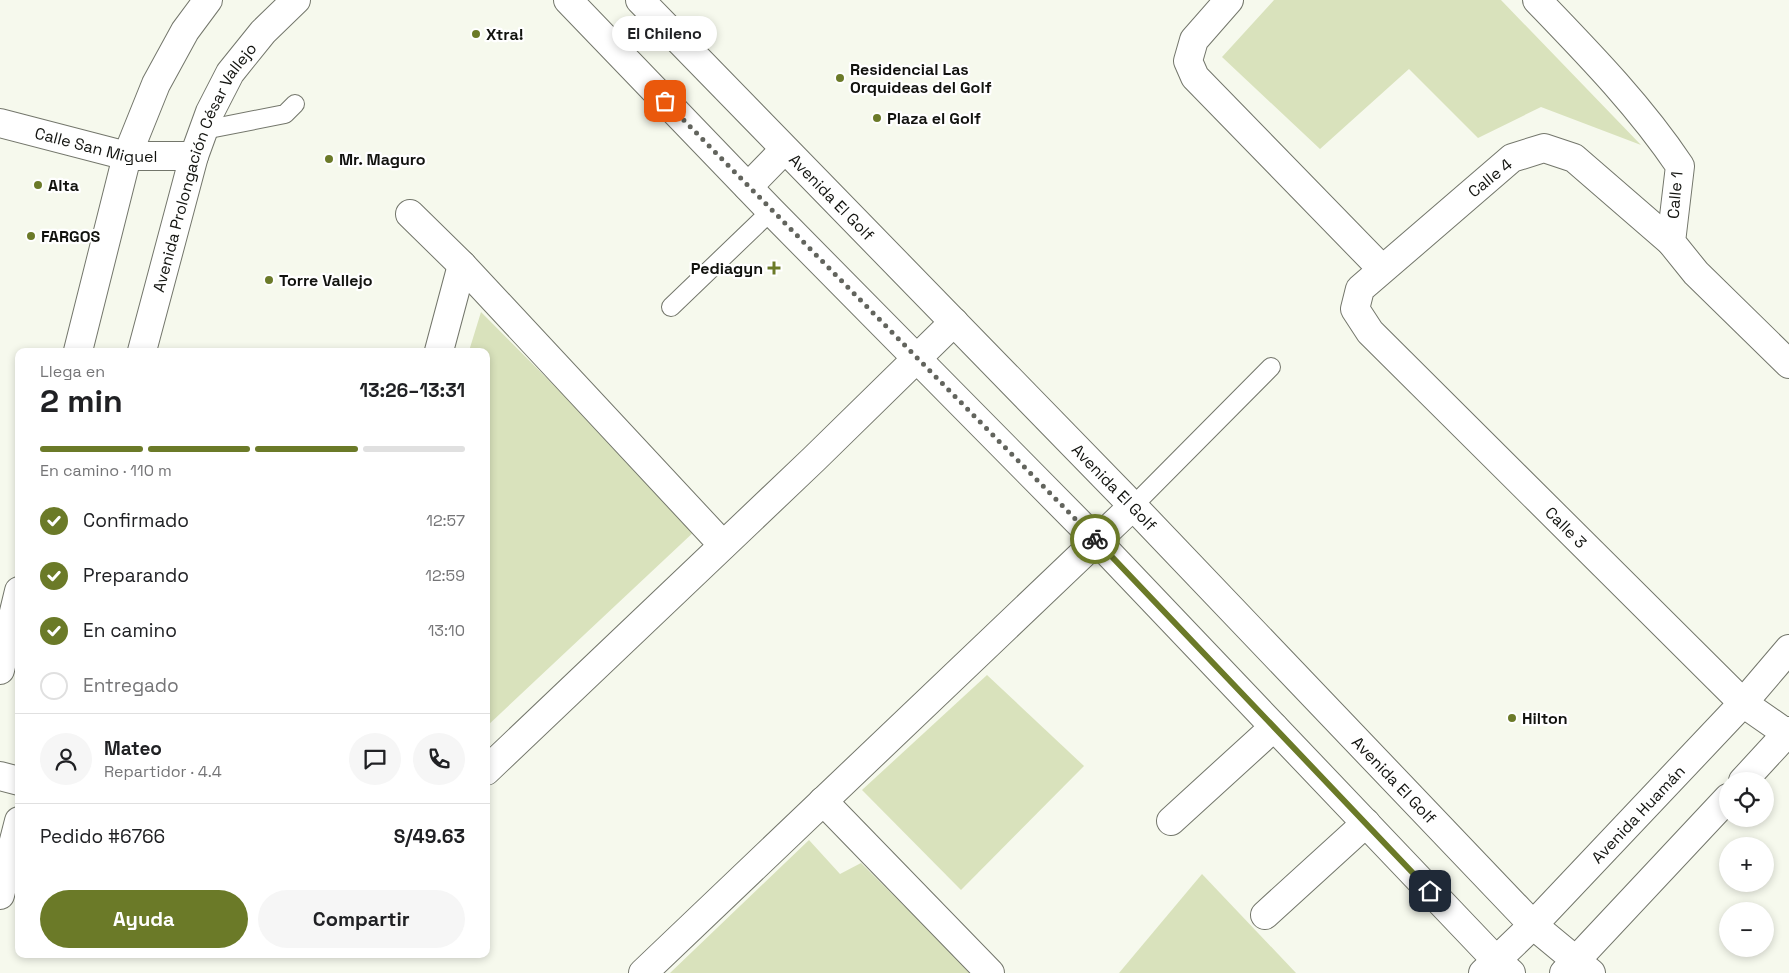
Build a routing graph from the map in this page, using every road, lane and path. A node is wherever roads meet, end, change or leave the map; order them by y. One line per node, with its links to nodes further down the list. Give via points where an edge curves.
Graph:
1 (208, 0): 11 (street, via 185,31 156,84)
2 (296, 0): 9 (street, Avenida Prolongación César Vallejo, via 263,32 230,72)
3 (568, 0): 13 (street)
4 (640, 0): 10 (street, Avenida El Golf)
5 (1229, 0): 18 (street, via 1194,40 1188,61 1195,77)
6 (1537, 0): 16 (street, Calle 1, via 1616,84 1656,131 1680,166)
7 (295, 104): 9 (lane, via 285,114)
8 (0, 123): 11 (street, Calle San Miguel)
9 (204, 130): 12 (street, Avenida Prolongación César Vallejo)
10 (784, 150): 13 (street); 21 (street, Avenida El Golf)
11 (127, 156): 12 (street, Calle San Miguel); 22 (street)
12 (194, 156): 23 (street, Avenida Prolongación César Vallejo)
13 (748, 187): 14 (street)
14 (771, 211): 19 (lane); 25 (street)
15 (410, 214): 17 (street)
16 (1671, 242): 18 (street, Calle 4, via 1574,158 1544,148 1512,158); 26 (street, Calle 1, via 1696,273)
17 (462, 265): 24 (street); 30 (street)
18 (1382, 269): 20 (street, Calle 4, via 1360,289)
19 (671, 307)
20 (1355, 309): 34 (street, Calle 3, via 1370,332)
21 (954, 322): 25 (street); 28 (street, Avenida El Golf)
22 (79, 348)
23 (143, 348)
24 (440, 348)
25 (918, 359): 29 (street); 30 (street)
26 (1789, 364)
27 (1271, 367): 28 (lane)
28 (1132, 506): 29 (street); 48 (street, Avenida El Golf)
29 (1097, 541): 35 (street); 41 (street)
30 (723, 545): 37 (street)
31 (15, 608): 33 (street)
32 (1789, 649): 34 (street, Avenida Huamán)
33 (0, 670)
34 (1743, 703): 36 (street, Calle 3); 48 (street, Avenida Huamán)
35 (1274, 727): 43 (street); 44 (street)
36 (1788, 733): 38 (street)
37 (490, 767)
38 (1751, 772)
39 (0, 776): 40 (street)
40 (15, 780)
41 (823, 801): 51 (street); 52 (street)
42 (1719, 808): 50 (street)
43 (1171, 821)
44 (1366, 823): 47 (street); 49 (street)
45 (15, 837): 46 (street)
46 (0, 895)
47 (1265, 915)
48 (1533, 924): 49 (street, Avenida Huamán); 50 (street, Avenida El Golf)
49 (1496, 968)
50 (1577, 969)
51 (643, 973)
52 (990, 973)

